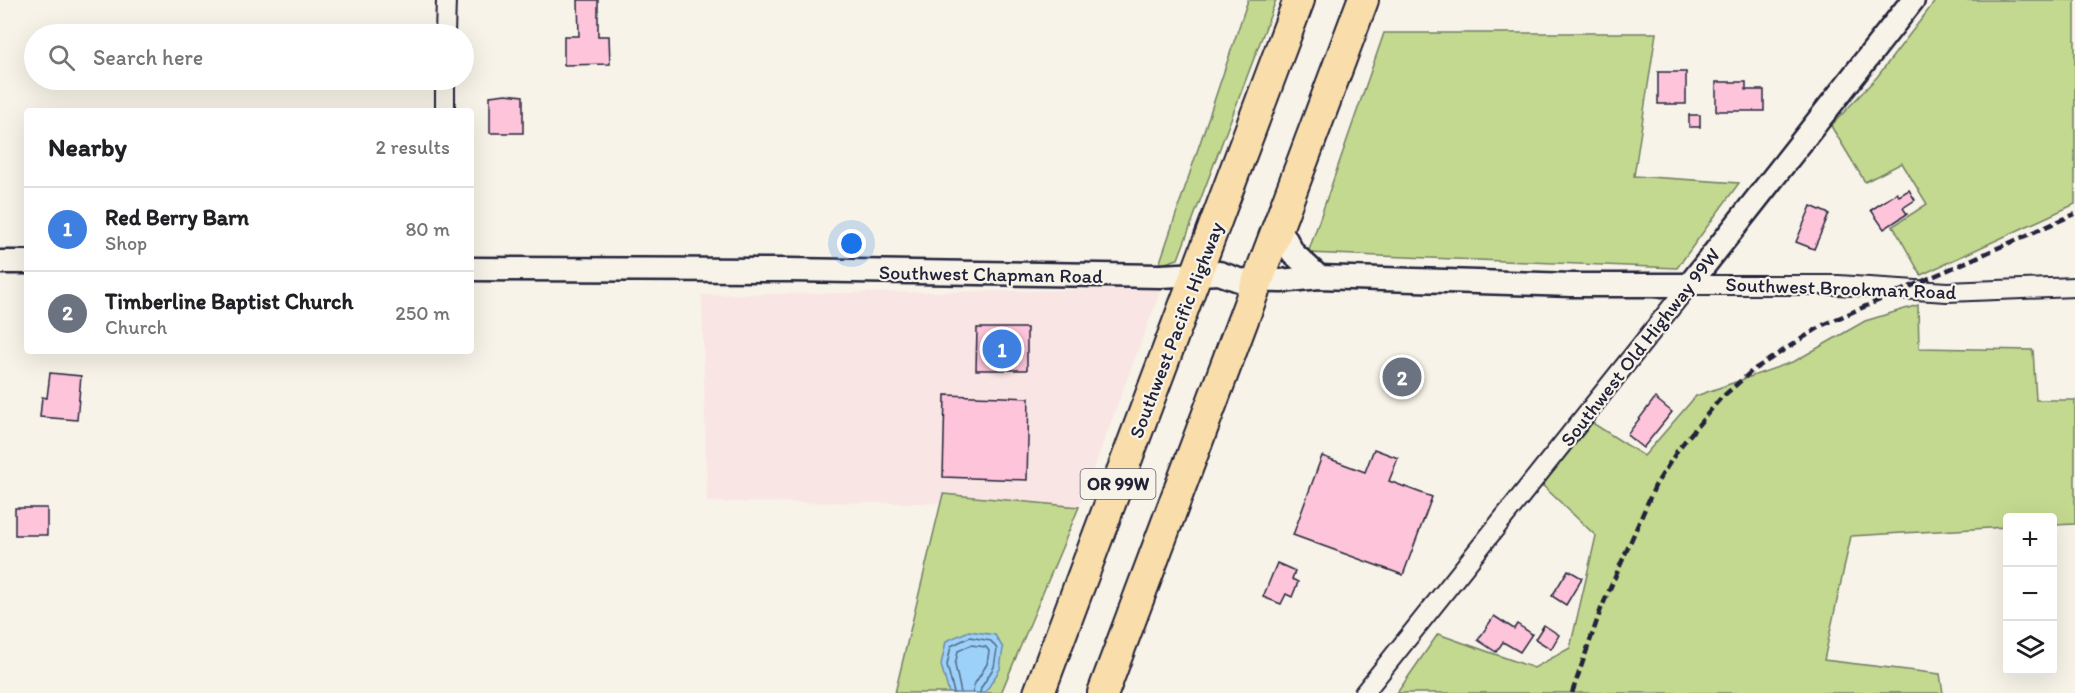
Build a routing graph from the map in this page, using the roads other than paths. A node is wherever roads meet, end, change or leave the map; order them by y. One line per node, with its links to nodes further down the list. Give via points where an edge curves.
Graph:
1 (446, 0): 5 (street)
2 (1299, 0): 12 (highway, Southwest Pacific Highway / OR 99W)
3 (1363, 0): 8 (highway, OR 99W)
4 (1913, 0): 15 (street, Southwest Old Highway 99W)
5 (446, 24)
6 (445, 90): 7 (street)
7 (445, 108)
8 (1278, 225): 13 (street, via 1293,253); 14 (highway, OR 99W)
9 (0, 262): 10 (street)
10 (24, 262)
11 (474, 269): 12 (street, Southwest Chapman Road)
12 (1197, 274): 14 (street, Southwest Chapman Road, via 1219,273 1239,280); 17 (highway, Southwest Pacific Highway / OR 99W)
13 (1318, 277): 14 (street, Southwest Brookman Road); 15 (street, Southwest Brookman Road)
14 (1257, 280): 18 (highway, OR 99W)
15 (1689, 285): 16 (street, Southwest Brookman Road, via 1838,285 1947,292); 19 (street, Southwest Old Highway 99W)
16 (2075, 287)
17 (1039, 693)
18 (1103, 693)
19 (1364, 693)

